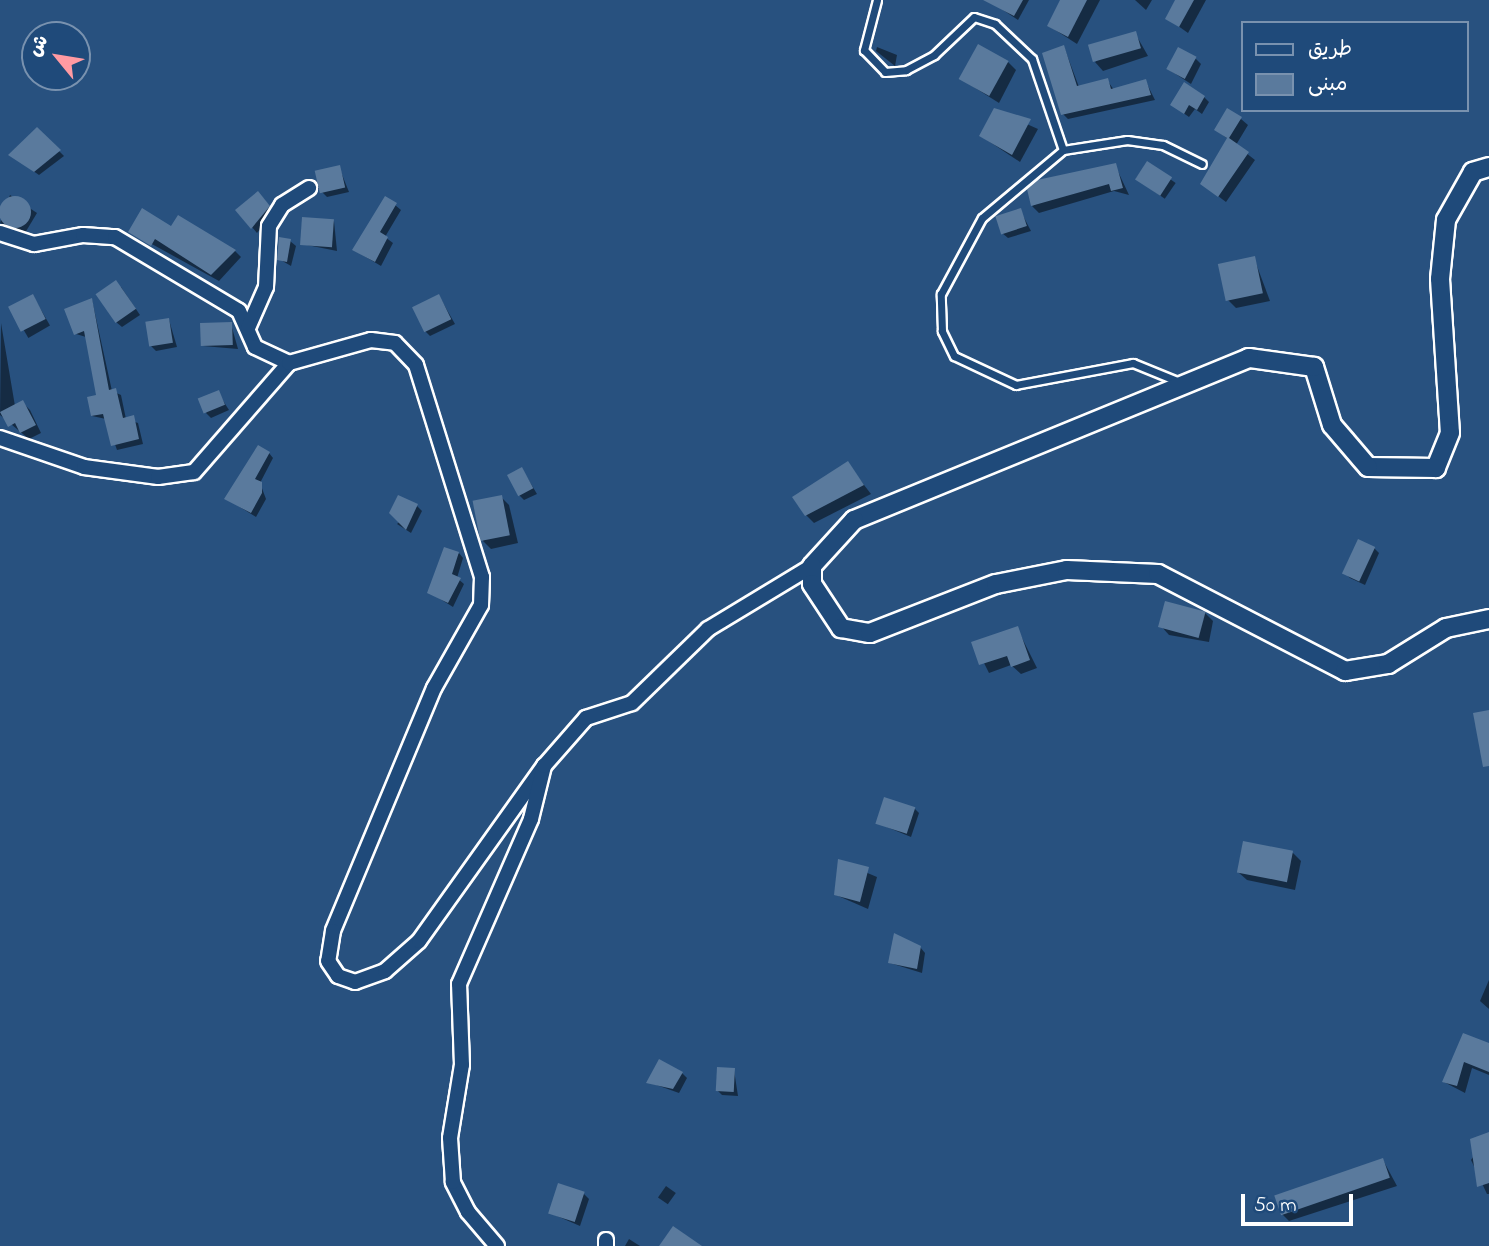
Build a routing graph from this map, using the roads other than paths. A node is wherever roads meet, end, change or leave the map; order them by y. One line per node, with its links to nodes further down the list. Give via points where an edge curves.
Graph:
1 (877, 0): 2 (lane, via 864,50 885,72 905,71 934,55 974,17 995,24 1032,60)
2 (1063, 150): 3 (lane, via 1127,140 1163,145); 9 (lane, via 1006,194 961,247 941,294 942,331 954,356 1016,385 1133,363)
3 (1202, 164)
4 (1489, 167): 9 (street, via 1473,172 1447,220 1440,279 1450,433 1436,468 1367,467 1332,425 1314,368 1249,358)
5 (309, 188): 7 (street, via 282,205 269,226 266,287)
6 (0, 233): 7 (street, via 34,244 83,235 116,237 239,311)
7 (248, 328): 8 (street, via 264,356)
8 (289, 363): 10 (street, via 194,472 158,477 84,467); 13 (street, via 371,340 395,343 416,365 482,577 481,605 434,688 333,931 328,961 338,976 355,982 385,971 419,941)
9 (1186, 384): 11 (street, via 854,520)
10 (0, 438)
11 (812, 566): 12 (street, via 819,604 841,628 870,633 996,584 1067,569 1158,574 1345,671 1388,664 1446,628); 13 (street, via 708,629 632,703 586,718)
12 (1489, 619)
13 (544, 766): 14 (street, via 531,819 459,984 462,1065 450,1138 453,1182 468,1212)
14 (497, 1246)

